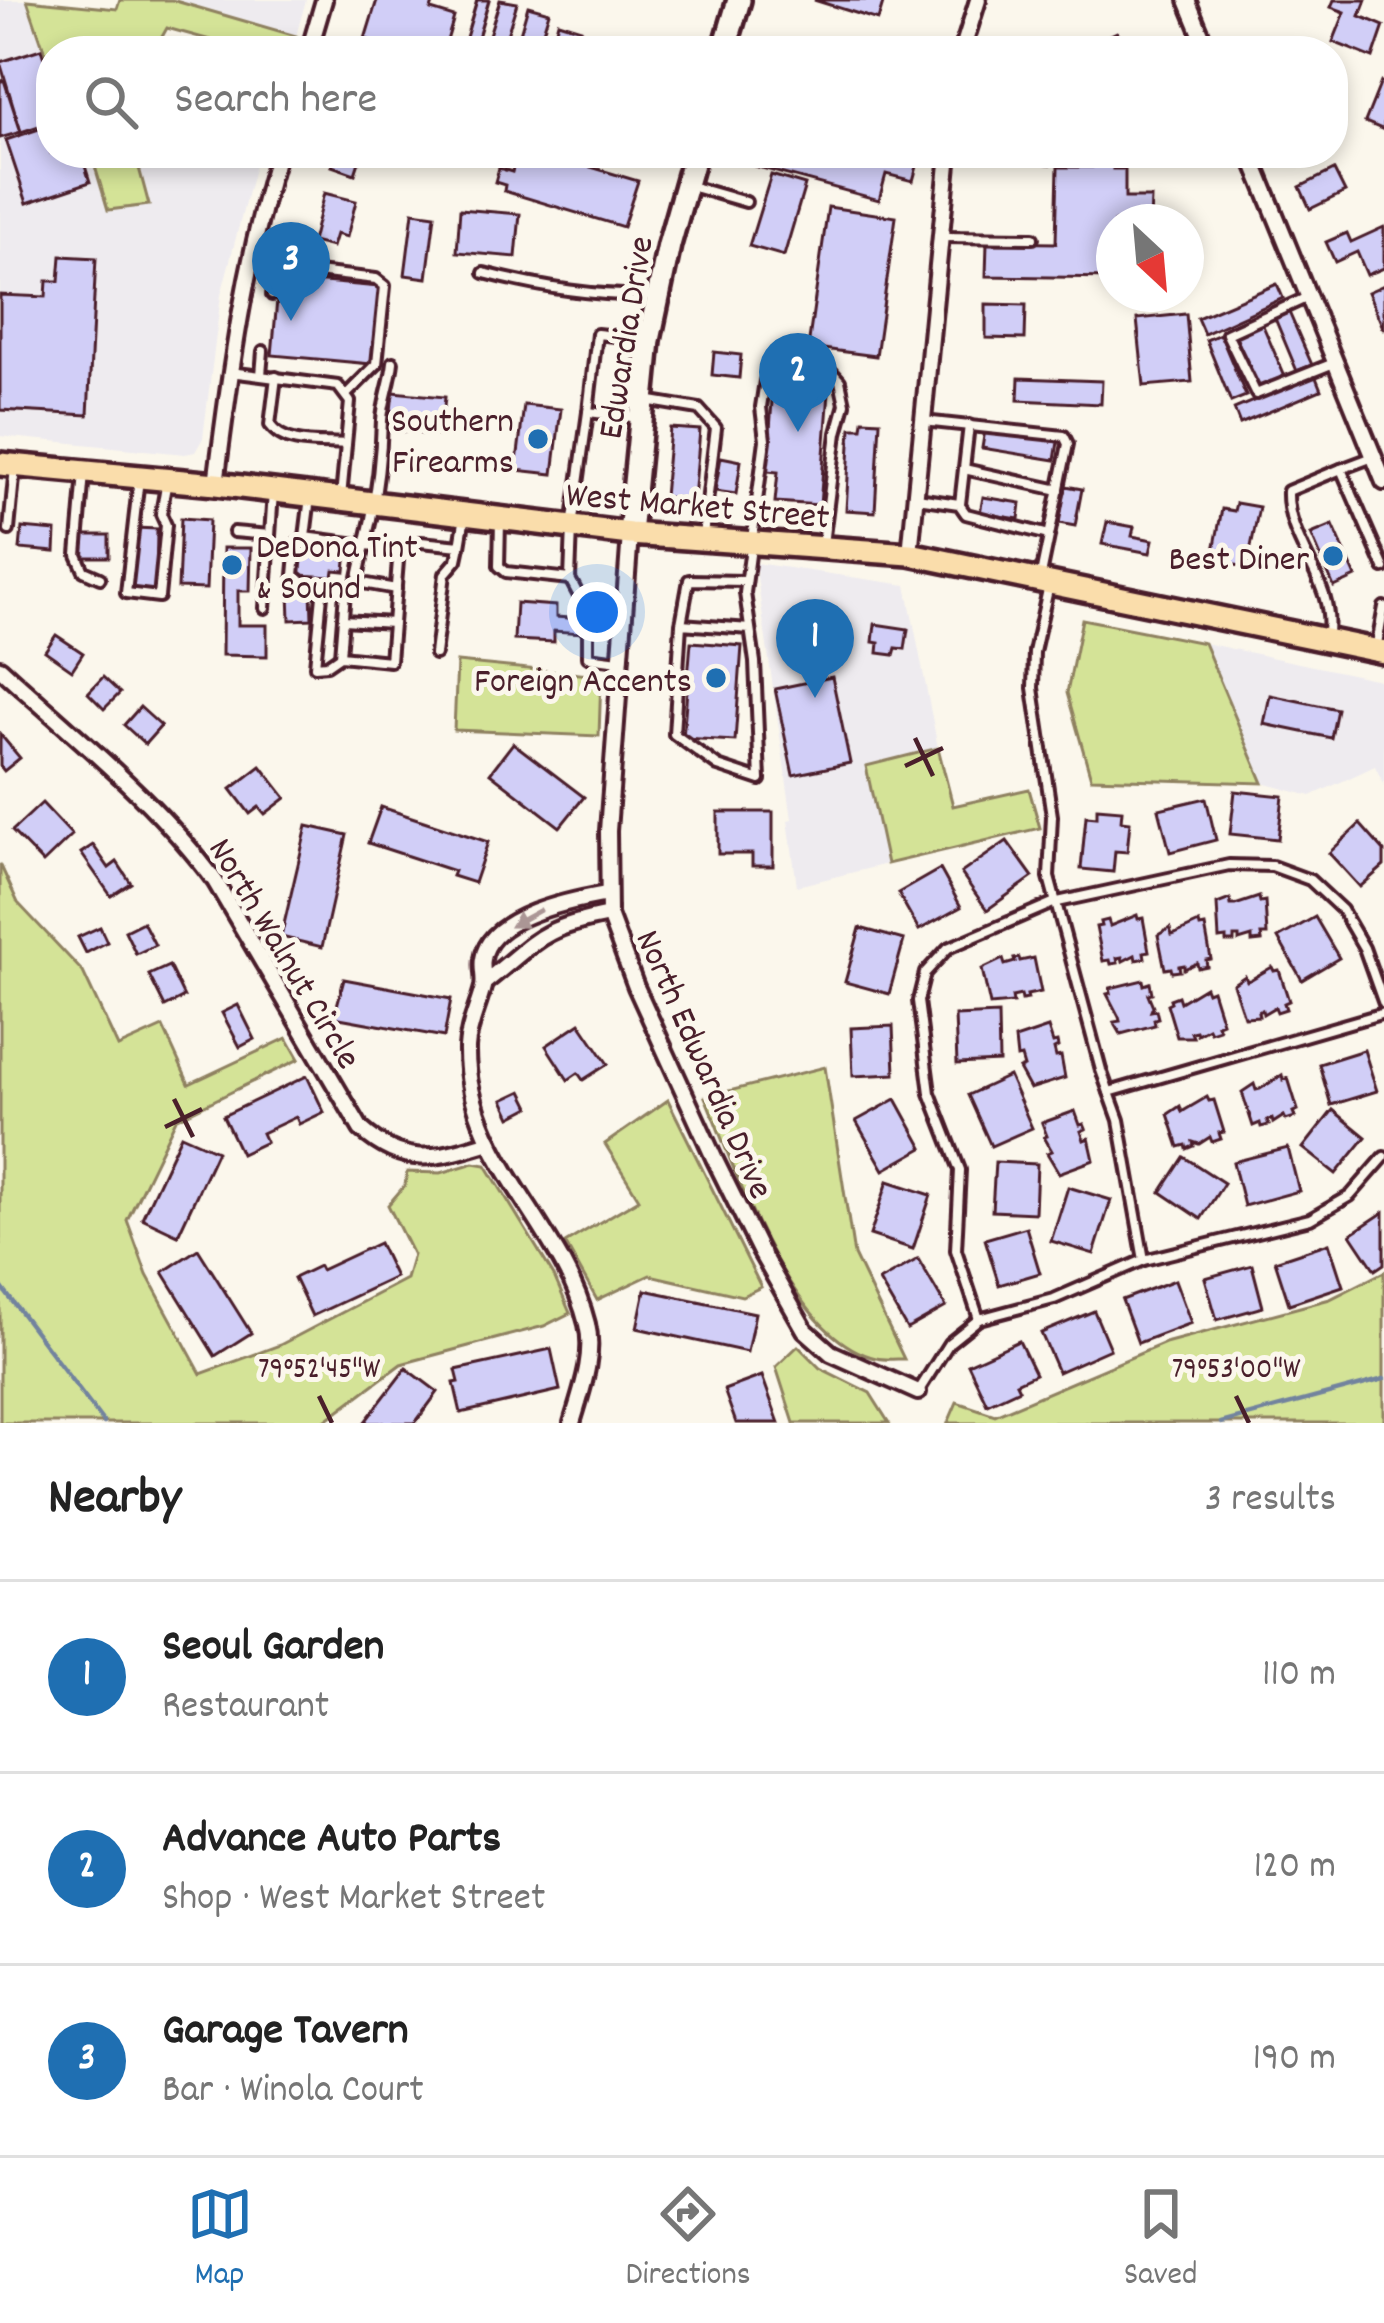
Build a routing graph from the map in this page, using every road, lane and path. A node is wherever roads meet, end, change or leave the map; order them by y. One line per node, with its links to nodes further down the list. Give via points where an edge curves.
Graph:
1 (324, 0): 5 (street)
2 (739, 0): 6 (main road)
3 (978, 0): 7 (street)
4 (1187, 0): 8 (street)
5 (313, 36)
6 (728, 36)
7 (967, 36)
8 (1202, 36)
9 (274, 168): 17 (street)
10 (691, 168): 13 (main road, Edwardia Drive)
11 (947, 168): 15 (street)
12 (1256, 168): 22 (street)
13 (686, 184): 14 (lane); 21 (main road, Edwardia Drive)
14 (746, 202)
15 (938, 237): 16 (lane); 33 (street)
16 (1033, 238)
17 (248, 264): 18 (lane); 27 (street)
18 (277, 268): 20 (lane); 30 (lane, via 386,286 376,364)
19 (484, 273): 21 (lane, via 539,288)
20 (272, 295)
21 (658, 295): 23 (main road, Edwardia Drive)
22 (1308, 297): 26 (street); 26 (lane, via 1227,334 1256,394)
23 (649, 340): 31 (main road, Edwardia Drive); 32 (lane, via 597,334)
24 (263, 351): 28 (lane)
25 (392, 362): 50 (lane)
26 (1335, 363): 36 (street)
27 (230, 372): 28 (lane); 44 (street)
28 (261, 375): 29 (lane)
29 (276, 377): 30 (lane); 35 (lane, via 273,432)
30 (347, 394): 35 (lane)
31 (641, 409): 32 (lane); 57 (main road, Edwardia Drive); 61 (lane, via 699,409 716,428)
32 (588, 412): 54 (lane)
33 (923, 421): 34 (lane); 48 (street)
34 (969, 425): 38 (lane); 45 (lane, via 1064,436)
35 (346, 444): 49 (lane)
36 (1374, 457): 39 (lane); 43 (street)
37 (8, 465): 40 (main road, West Market Street); 55 (lane)
38 (964, 470): 45 (lane); 51 (lane)
39 (1341, 470): 68 (lane); 81 (lane, via 1288,491 1287,512 1328,600)
40 (84, 472): 41 (main road, West Market Street); 69 (lane, via 77,555 84,571)
41 (140, 477): 42 (main road, West Market Street); 42 (lane, via 126,593 159,596)
42 (167, 479): 44 (main road, West Market Street)
43 (1384, 482)
44 (216, 484): 46 (main road, West Market Street)
45 (1059, 490): 58 (lane)
46 (273, 491): 47 (main road, West Market Street); 59 (lane)
47 (310, 495): 49 (main road, West Market Street); 60 (lane)
48 (916, 498): 51 (lane); 67 (street)
49 (340, 499): 50 (main road, West Market Street)
50 (376, 503): 52 (main road, West Market Street); 64 (lane)
51 (960, 505): 58 (lane, via 966,514)
52 (465, 514): 53 (main road, West Market Street); 65 (lane)
53 (500, 518): 54 (main road, West Market Street); 70 (lane, via 506,572)
54 (572, 527): 57 (main road, West Market Street); 70 (lane)
55 (9, 530)
56 (234, 532): 59 (lane)
57 (630, 534): 61 (main road, West Market Street); 85 (street, North Edwardia Drive)
58 (1049, 535): 73 (lane)
59 (270, 536): 76 (lane)
60 (305, 537): 64 (lane); 84 (lane, via 297,542 294,575 323,585 315,665)
61 (703, 538): 62 (main road, West Market Street)
62 (749, 541): 66 (main road, West Market Street); 66 (lane, via 765,381 777,371 832,373 845,404); 71 (lane)
63 (421, 542): 65 (lane)
64 (364, 544): 72 (lane); 74 (lane, via 399,548)
65 (460, 546): 83 (lane, via 445,574)
66 (823, 547): 67 (main road, West Market Street)
67 (910, 554): 73 (main road, West Market Street)
68 (1384, 568)
69 (100, 578)
70 (570, 579): 85 (lane, via 588,613 588,657)
71 (746, 581): 79 (lane, via 689,580); 80 (lane)
72 (357, 582): 74 (lane); 77 (lane, via 345,592)
73 (1044, 582): 81 (main road, West Market Street); 88 (lane, via 1033,688 1052,816)
74 (396, 589): 78 (lane)
75 (1384, 607): 82 (lane)
76 (265, 608)
77 (343, 620): 78 (lane); 84 (lane)
78 (393, 623): 84 (lane, via 390,661)
79 (681, 624): 80 (lane); 80 (lane, via 674,734 718,766 760,780)
80 (750, 628)
81 (1327, 640): 82 (main road, West Market Street)
82 (1380, 651)
83 (435, 654)
84 (340, 656)
85 (619, 661): 87 (street, North Edwardia Drive)
86 (0, 668): 93 (street, North Walnut Circle, via 192,850 361,1129 399,1155 440,1157)
87 (607, 894): 89 (street, North Edwardia Drive); 90 (street, one-way to 90, via 550,906 502,933 483,957)
88 (1053, 903): 91 (lane, via 1229,865 1292,872 1328,894 1354,928); 92 (lane); 96 (lane, via 948,948 920,984 930,1093 960,1169 956,1250)
89 (609, 915): 90 (street, via 538,936); 97 (street, North Edwardia Drive, via 714,1158 805,1330 831,1353)
90 (484, 983): 93 (street, via 467,1047)
91 (1384, 1008): 92 (lane)
92 (1109, 1092): 95 (lane)
93 (490, 1142): 98 (street, via 580,1297 588,1352)
94 (1384, 1157): 95 (lane, via 1350,1196 1310,1220)
95 (1144, 1260): 96 (lane, via 1054,1299)
96 (979, 1318): 97 (lane, via 949,1342)
97 (918, 1392)
98 (572, 1423)

